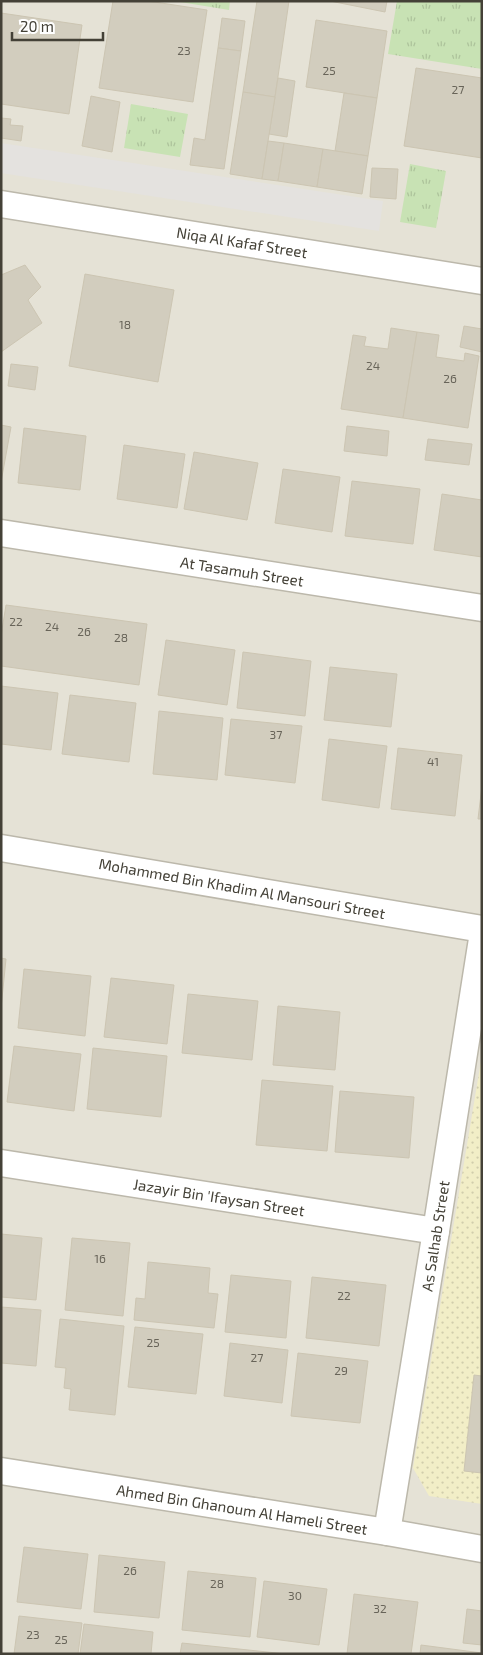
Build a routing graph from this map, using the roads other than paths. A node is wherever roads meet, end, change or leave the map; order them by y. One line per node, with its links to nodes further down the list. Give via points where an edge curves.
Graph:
1 (1, 204): 2 (street, Niqa Al Kafaf Street)
2 (482, 280)
3 (1, 533): 4 (street, At Tasamuh Street)
4 (482, 608)
5 (1, 848): 6 (street, Mohammed Bin Khadim Al Mansouri Street)
6 (482, 928)
7 (482, 939): 9 (street, As Salhab Street)
8 (1, 1163): 9 (street, Jazayir Bin 'Ifaysan Street)
9 (436, 1231): 11 (street, As Salhab Street)
10 (1, 1471): 11 (street, Ahmed Bin Ghanoum Al Hameli Street)
11 (387, 1532): 12 (street, Ahmed Bin Ghanoum Al Hameli Street)
12 (482, 1549)

